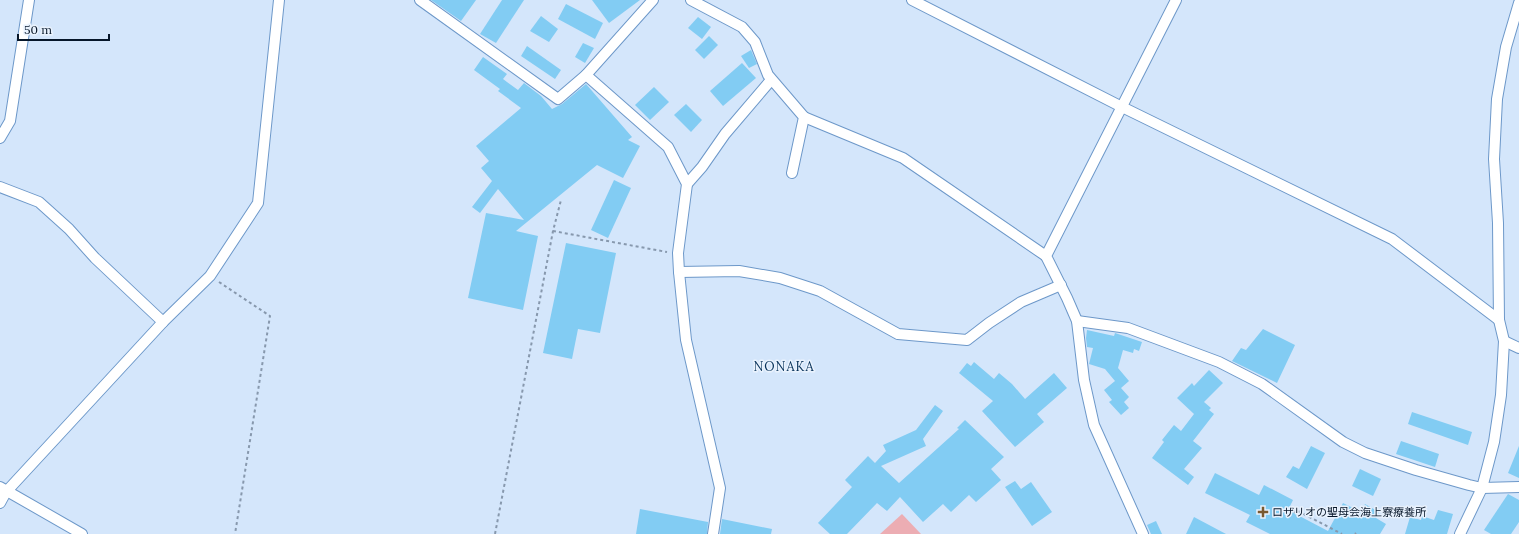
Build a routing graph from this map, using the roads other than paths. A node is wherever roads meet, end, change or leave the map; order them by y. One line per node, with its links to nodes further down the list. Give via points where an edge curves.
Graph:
1 (29, 0): 13 (street, via 10,122)
2 (279, 0): 22 (street, via 258,203 210,276)
3 (420, 0): 9 (street, via 558,99)
4 (653, 0): 9 (street)
5 (691, 0): 10 (street, via 742,27 755,42)
6 (912, 0): 11 (street)
7 (1176, 0): 11 (street)
8 (1519, 3): 20 (street, via 1506,47 1497,99 1494,159)
9 (586, 75): 15 (street, via 668,148)
10 (772, 80): 12 (street); 15 (street, via 725,134)
11 (1122, 107): 17 (street); 20 (street, via 1392,239)
12 (804, 117): 14 (street); 17 (street, via 903,158)
13 (0, 138)
14 (792, 174)
15 (687, 184): 18 (street, via 678,254)
16 (0, 187): 22 (street, via 39,202)
17 (1046, 256): 19 (street)
18 (679, 272): 19 (street, via 739,271 780,278 820,291 898,334 967,340 1021,302); 30 (street, via 686,340 720,488)
19 (1061, 285): 21 (street)
20 (1500, 320): 23 (street)
21 (1077, 321): 26 (street, via 1128,328 1219,362 1262,384 1343,442 1365,453); 31 (street, via 1084,380 1094,425)
22 (163, 322): 27 (street)
23 (1504, 341): 24 (street); 26 (street, via 1501,395 1494,442)
24 (1519, 348)
25 (1519, 487): 26 (street)
26 (1482, 488): 32 (street)
27 (3, 490): 28 (street); 29 (street)
28 (0, 503)
29 (82, 534)
30 (713, 534)
31 (1143, 534)
32 (1460, 534)

